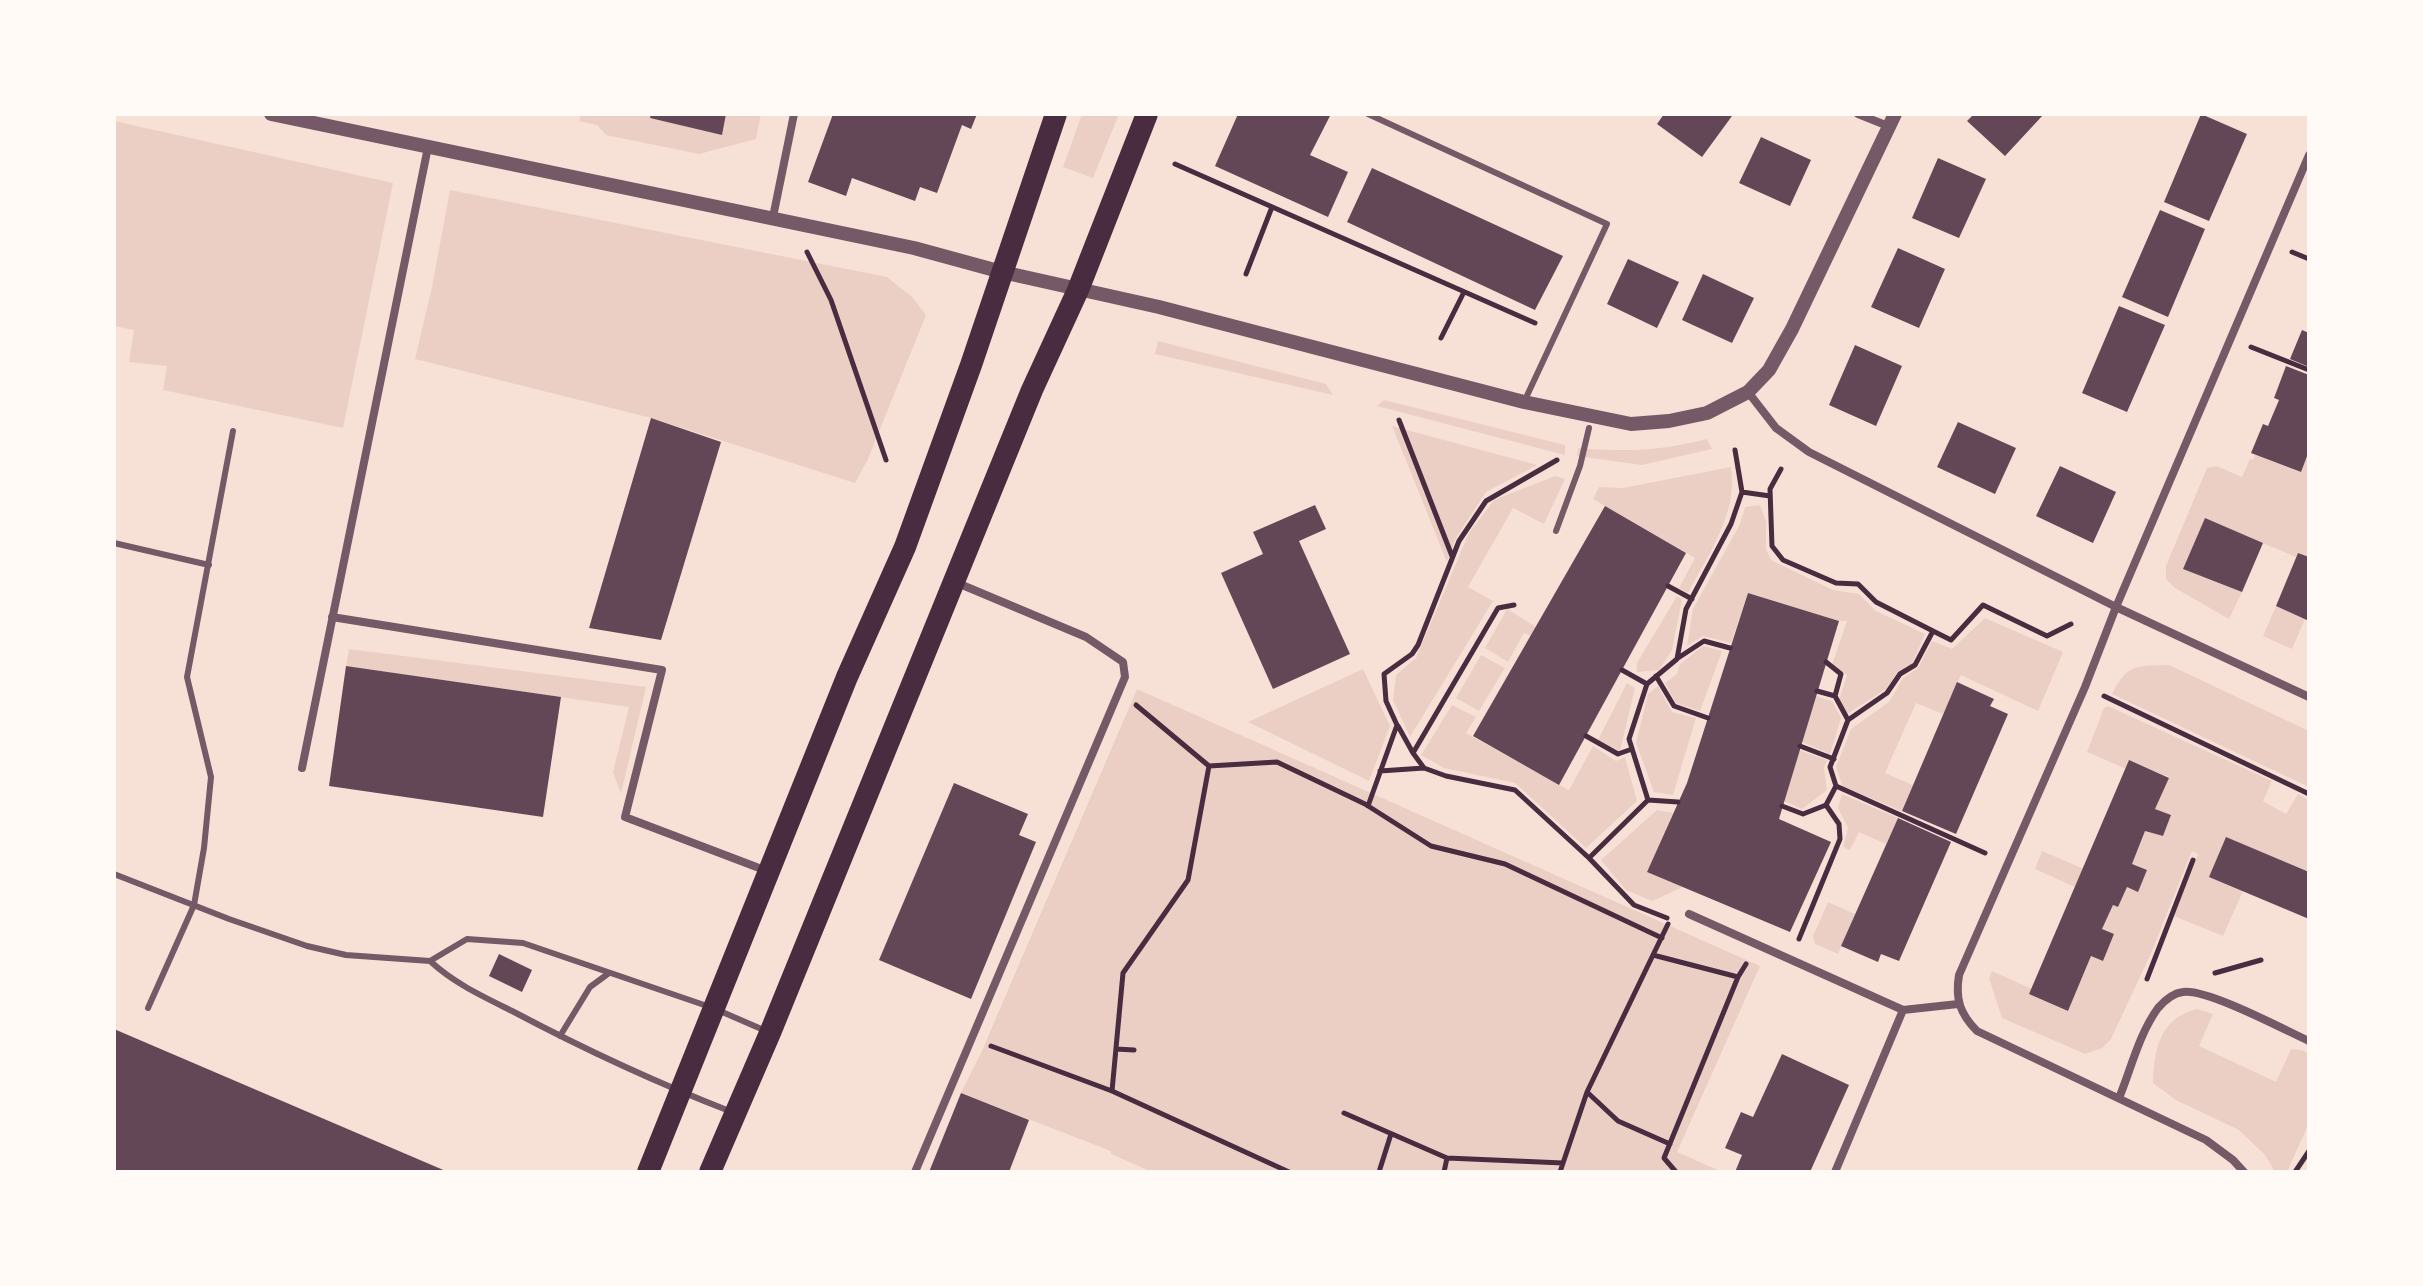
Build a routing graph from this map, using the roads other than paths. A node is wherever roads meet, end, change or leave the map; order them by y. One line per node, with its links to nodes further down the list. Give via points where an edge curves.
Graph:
1 (271, 114): 8 (street)
2 (794, 114): 10 (street)
3 (1056, 114): 11 (highway)
4 (1147, 114): 12 (highway)
5 (1368, 114): 14 (lane, via 1607,224)
6 (1858, 114): 7 (street)
7 (1891, 120): 13 (street, via 1792,329 1769,370)
8 (428, 147): 10 (street); 22 (street)
9 (2309, 155): 21 (street)
10 (773, 217): 11 (street)
11 (1002, 272): 12 (street); 25 (highway, via 905,547)
12 (1078, 290): 14 (street); 20 (highway)
13 (1748, 392): 14 (street, via 1707,413 1631,424); 21 (street, via 1776,428 1809,452)
14 (1524, 402)
15 (1589, 428): 17 (lane)
16 (233, 431): 19 (lane)
17 (1556, 531)
18 (114, 543): 19 (lane)
19 (209, 565): 27 (lane, via 187,677 211,777)
20 (954, 582): 35 (highway); 43 (street, via 1086,637 1123,662 1125,677)
21 (2116, 607): 23 (street); 31 (street, via 1959,975)
22 (332, 617): 24 (street); 25 (street, via 662,670 625,817)
23 (2309, 697)
24 (302, 768)
25 (767, 872): 33 (highway)
26 (114, 874): 27 (lane)
27 (194, 905): 29 (lane, via 307,946 346,955); 32 (lane)
28 (1689, 914): 34 (street)
29 (430, 961): 30 (lane, via 467,939 523,943); 36 (lane, via 448,978)
30 (609, 973): 33 (lane); 36 (lane, via 590,987)
31 (1958, 1004): 34 (street); 39 (street, via 1977,1031)
32 (148, 1008)
33 (713, 1008): 35 (lane); 38 (highway)
34 (1903, 1010): 44 (street)
35 (770, 1033): 40 (highway)
36 (560, 1036): 38 (lane)
37 (2309, 1041): 39 (street, via 2185,991 2170,996 2153,1017)
38 (681, 1092): 40 (lane); 41 (highway)
39 (2119, 1098): 45 (street, via 2206,1140)
40 (735, 1114): 42 (highway)
41 (648, 1172)
42 (710, 1172)
43 (915, 1172)
44 (1835, 1172)
45 (2244, 1172)

